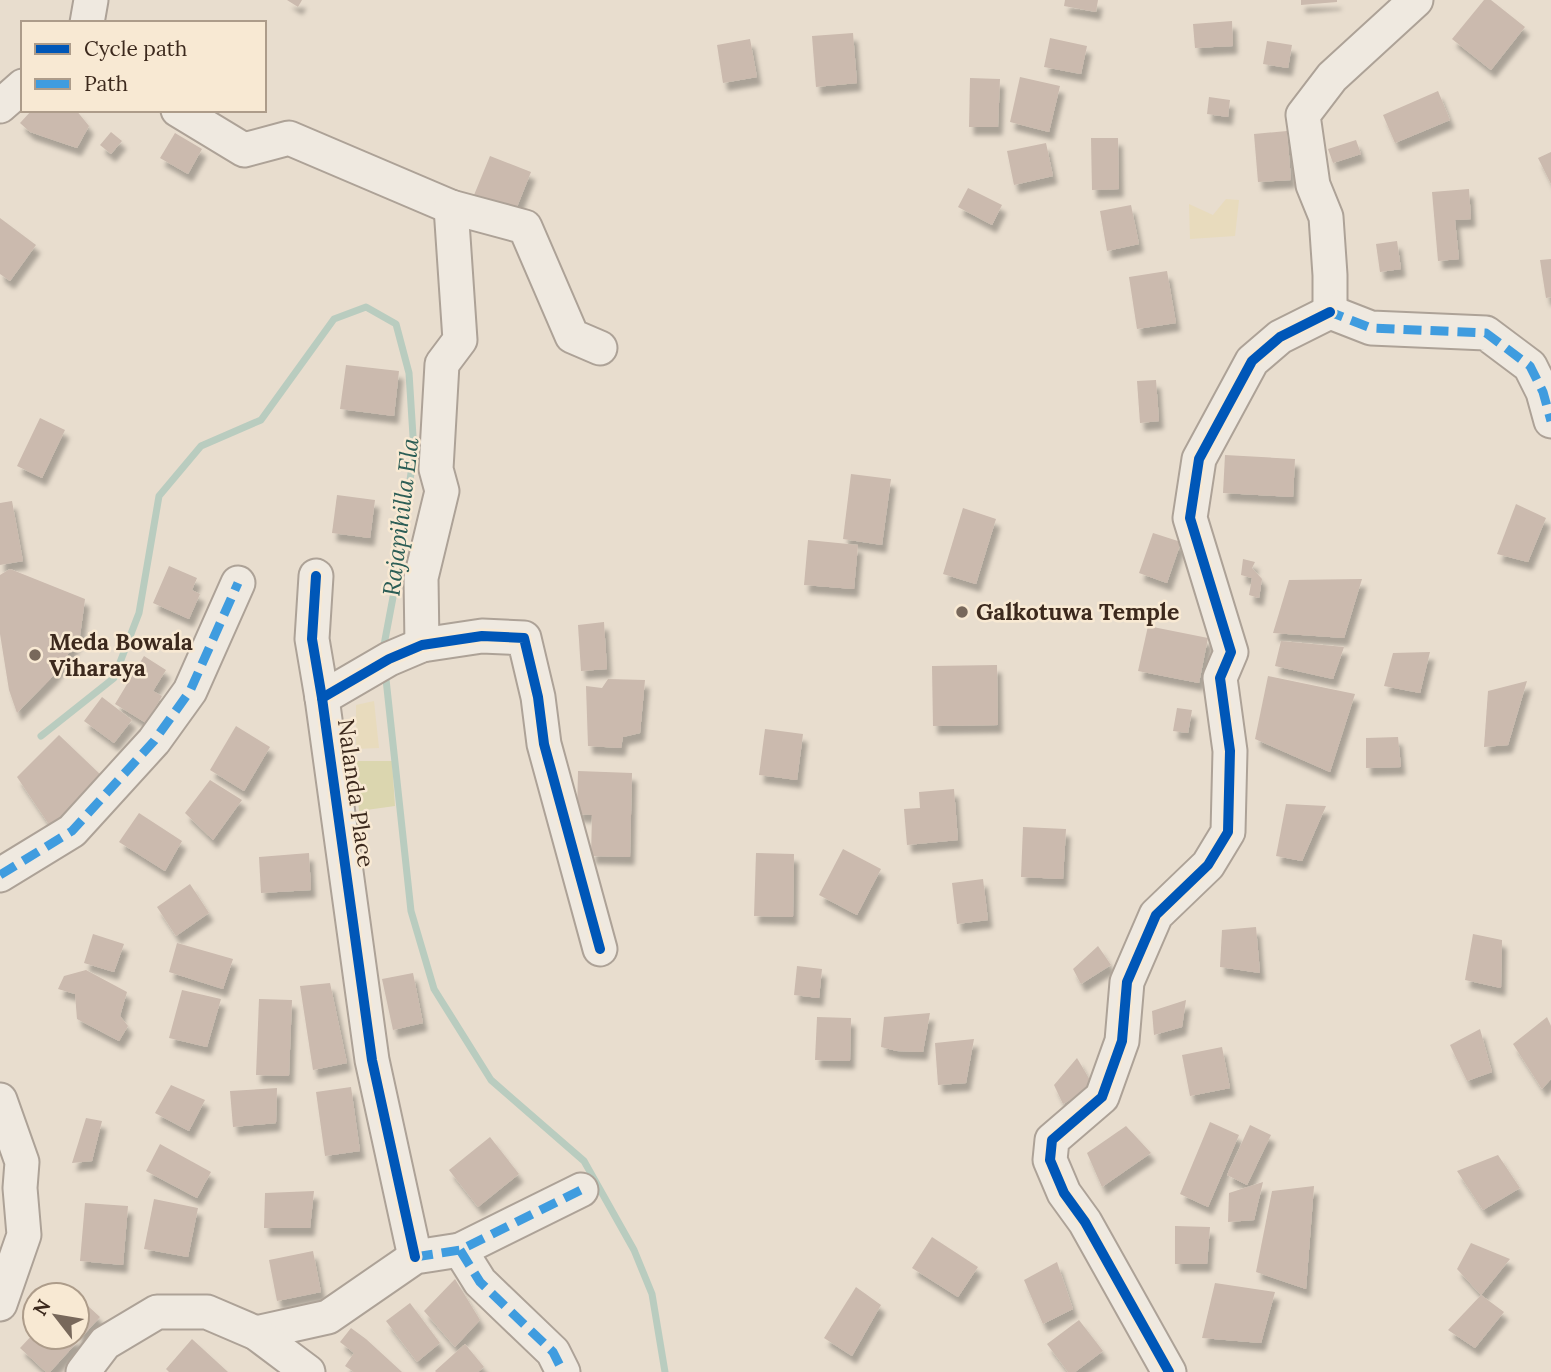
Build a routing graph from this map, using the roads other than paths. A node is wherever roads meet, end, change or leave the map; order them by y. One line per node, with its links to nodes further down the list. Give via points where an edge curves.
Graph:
1 (91, 0): 3 (street)
2 (1416, 0): 8 (street, via 1332,77 1303,115 1313,185 1325,217)
3 (87, 21)
4 (21, 88): 5 (street)
5 (0, 106)
6 (181, 112): 7 (street, via 244,150 289,138)
7 (451, 207): 9 (street, via 525,227 572,336); 13 (street, via 460,340 442,364 436,469 442,491 421,578)
8 (1330, 312): 10 (street, via 1371,328 1486,332 1530,366); 28 (street, via 1280,337 1252,361 1199,459 1190,518 1231,652 1220,678 1230,751 1228,832 1208,865 1156,915 1127,982 1122,1041 1102,1097 1052,1140 1050,1160 1064,1193)
9 (600, 348)
10 (1551, 421)
11 (316, 576): 14 (street, via 312,639)
12 (238, 583): 15 (street, via 190,691 154,741 72,831)
13 (422, 645): 14 (street, Nalanda Place); 17 (street, Nalanda Place, via 482,636 524,638 544,744)
14 (322, 698): 22 (street, Nalanda Place, via 372,1060)
15 (0, 874): 16 (street)
16 (0, 883)
17 (600, 948)
18 (0, 1100): 20 (street, via 22,1161)
19 (581, 1190): 21 (street)
20 (10, 1199): 23 (street, via 24,1236)
21 (460, 1250): 22 (street); 27 (street, via 480,1282 553,1352)
22 (415, 1257): 24 (street, via 328,1317)
23 (0, 1304)
24 (256, 1333): 25 (street, via 207,1312 157,1312 105,1343); 26 (street)
25 (83, 1372)
26 (308, 1372)
27 (564, 1372)
28 (1169, 1372)

